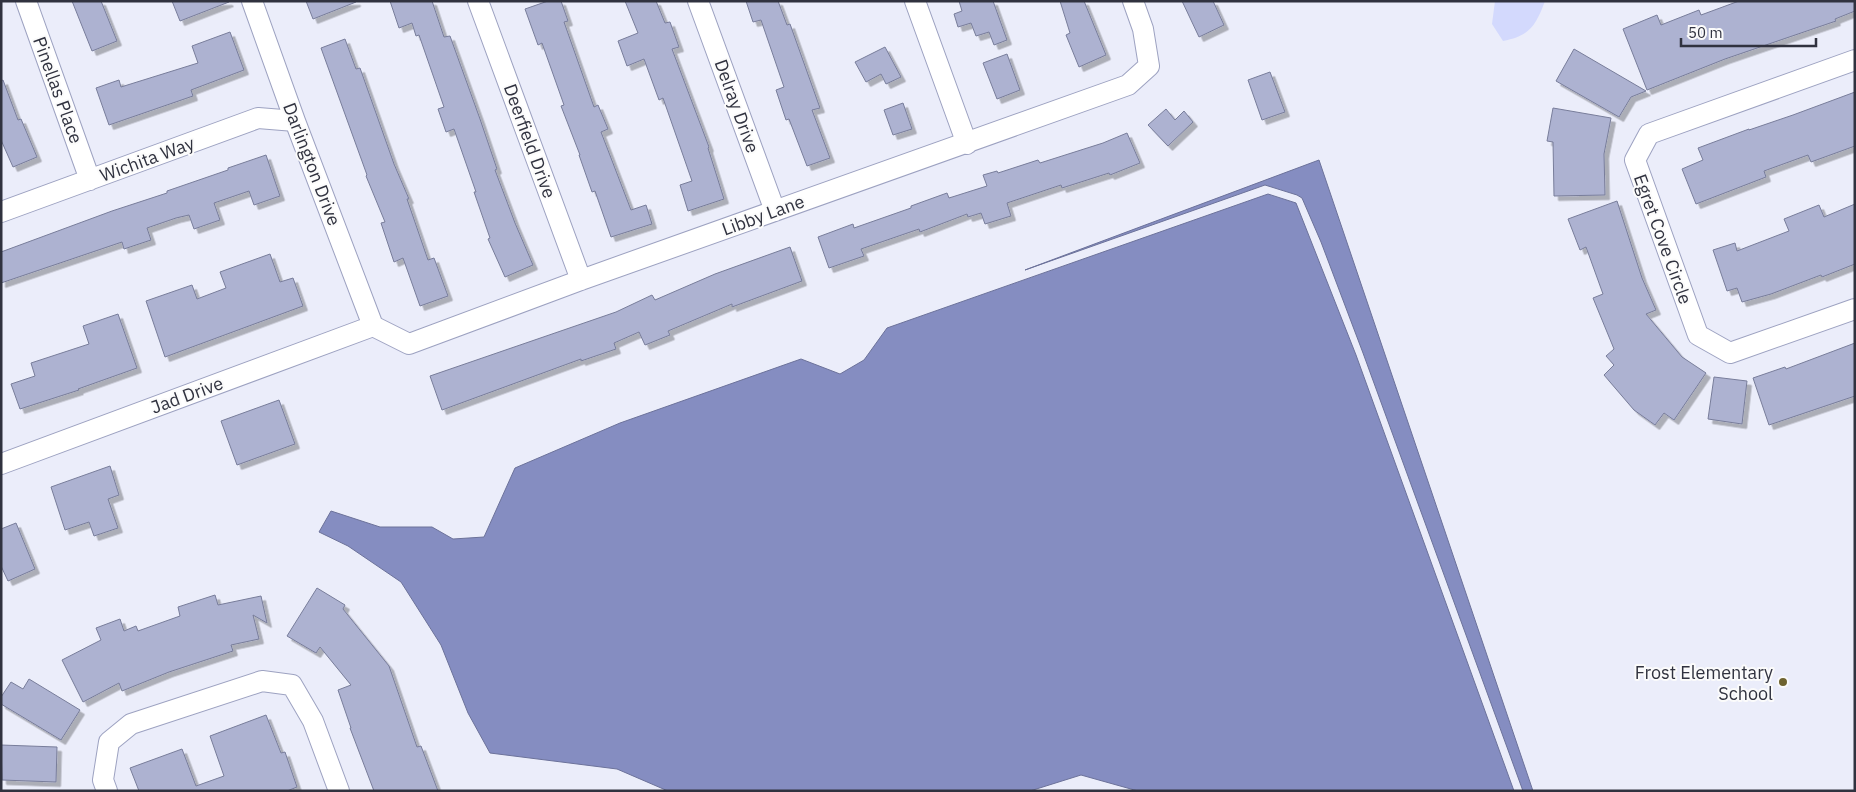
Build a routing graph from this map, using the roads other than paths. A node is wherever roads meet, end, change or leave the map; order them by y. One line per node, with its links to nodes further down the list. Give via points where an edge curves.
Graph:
1 (26, 1): 10 (street, Pinellas Place)
2 (252, 1): 8 (street, Darlington Drive)
3 (478, 1): 13 (street, Deerfield Drive)
4 (698, 1): 11 (street, Delray Drive)
5 (915, 1): 9 (street)
6 (1133, 1): 9 (street, Libby Lane, via 1143,29 1149,66 1128,85)
7 (1855, 60): 14 (street, Egret Cove Circle, via 1650,134 1635,160 1698,335 1730,353)
8 (295, 121): 10 (street, Wichita Way, via 258,118); 15 (street, Darlington Drive)
9 (967, 144): 11 (street, Libby Lane)
10 (90, 180): 12 (street, Wichita Way)
11 (775, 211): 13 (street, Libby Lane)
12 (1, 212)
13 (581, 280): 15 (street, Libby Lane, via 408,344)
14 (1855, 310)
15 (373, 326): 16 (street, Jad Drive)
16 (1, 464)
17 (107, 791): 18 (street, via 103,780 109,742 131,724 262,681 292,685 312,721)
18 (339, 791)

